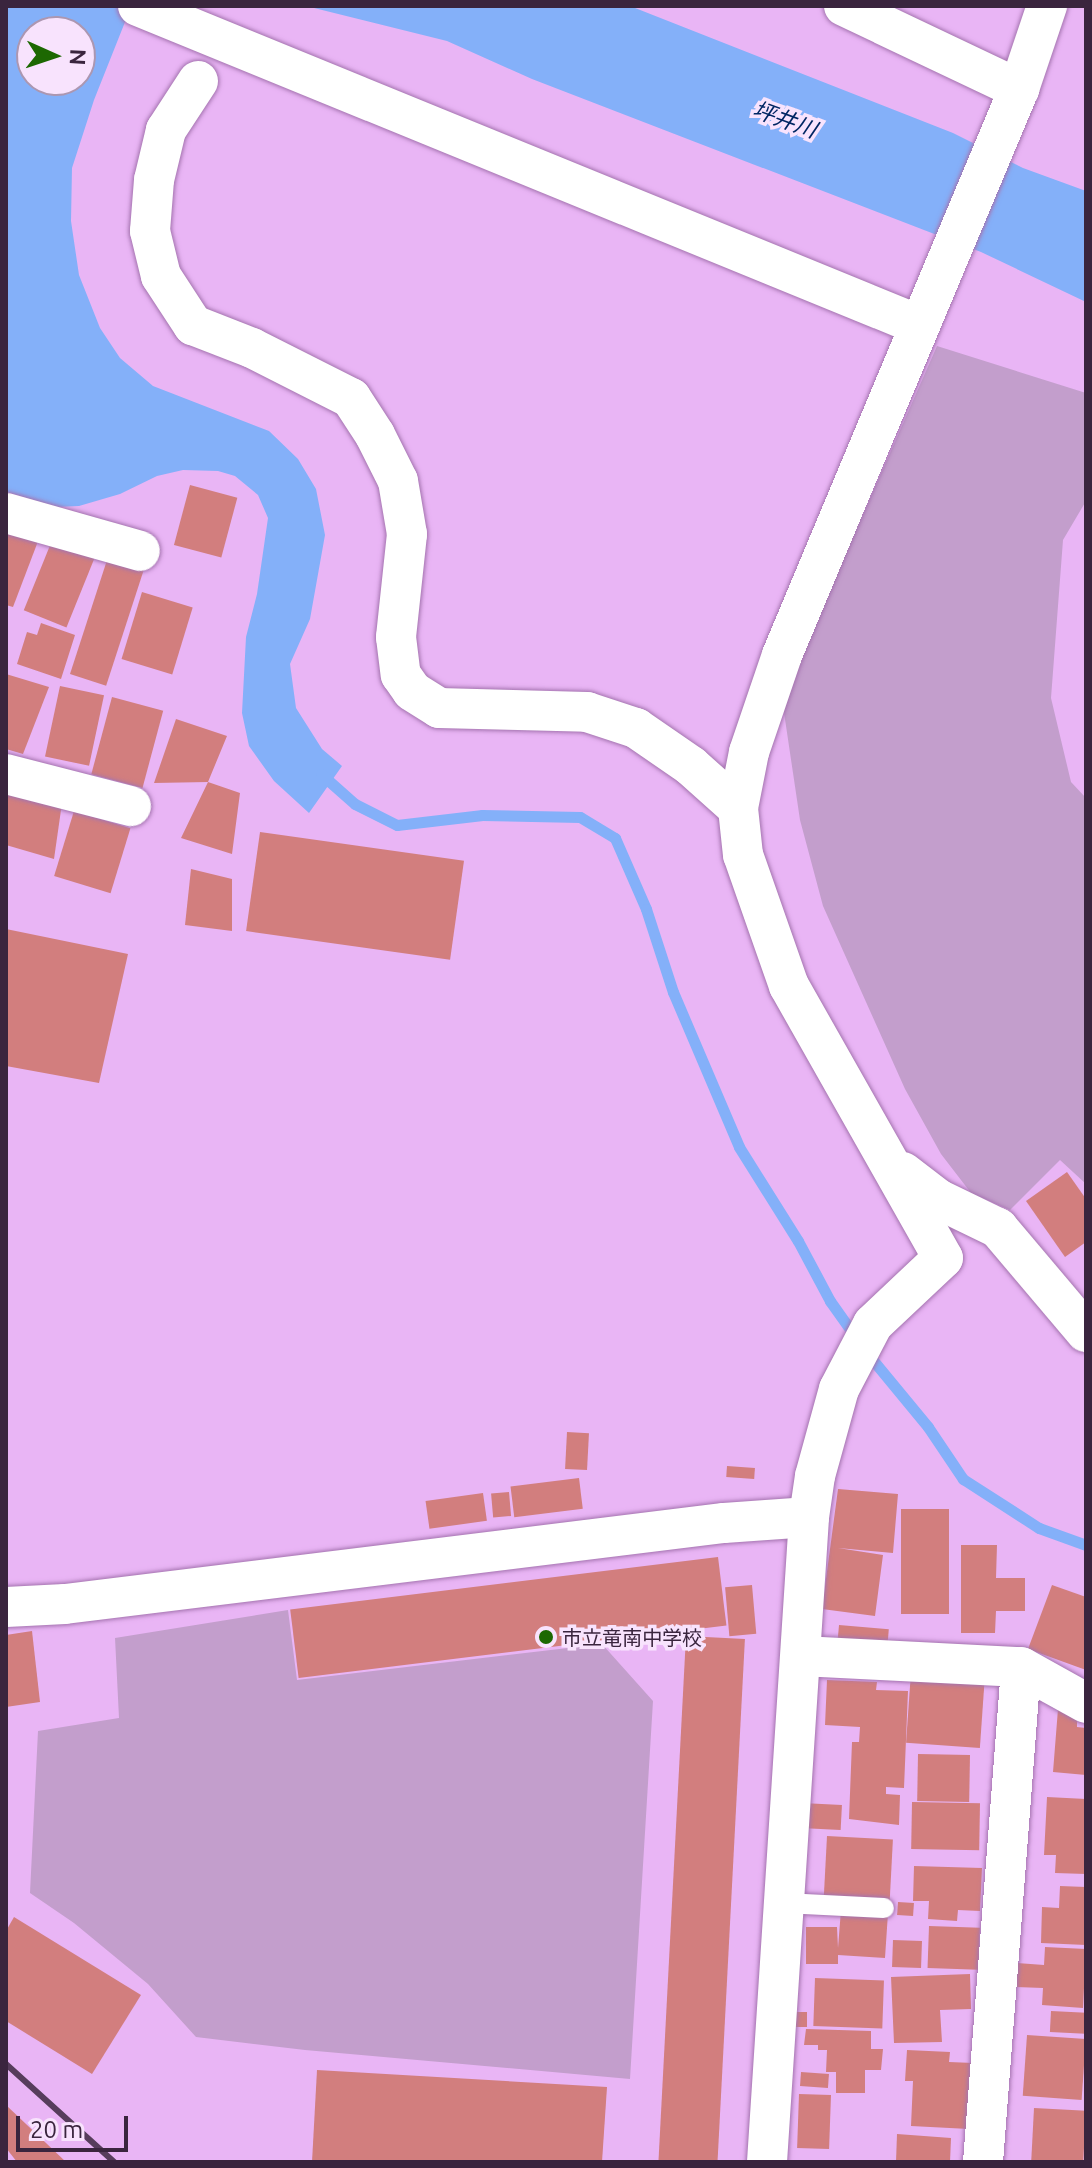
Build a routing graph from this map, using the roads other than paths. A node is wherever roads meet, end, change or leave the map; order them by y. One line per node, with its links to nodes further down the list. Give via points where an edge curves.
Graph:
1 (138, 6): 6 (street)
2 (844, 6): 5 (street)
3 (1047, 6): 5 (street)
4 (198, 81): 11 (street, via 166,130 154,180 150,231 161,276 193,325 351,398 375,435 398,481 407,534 396,637 401,675 412,691 439,708 587,712 636,728 691,766)
5 (1019, 89): 6 (street)
6 (919, 325): 11 (street, via 782,655 749,752)
7 (6, 513): 8 (street)
8 (140, 551)
9 (6, 774): 10 (street)
10 (131, 806)
11 (738, 808): 12 (street, via 743,855 789,986)
12 (891, 1162): 13 (street, via 938,1199 998,1228); 14 (street, via 943,1258 873,1324 839,1389)
13 (1086, 1332)
14 (809, 1517): 15 (street); 16 (street)
15 (6, 1607)
16 (801, 1656): 17 (street); 19 (street)
17 (1021, 1667): 18 (street); 22 (street)
18 (1086, 1703)
19 (784, 1903): 20 (lane); 21 (street)
20 (884, 1908)
21 (767, 2162)
22 (983, 2162)

